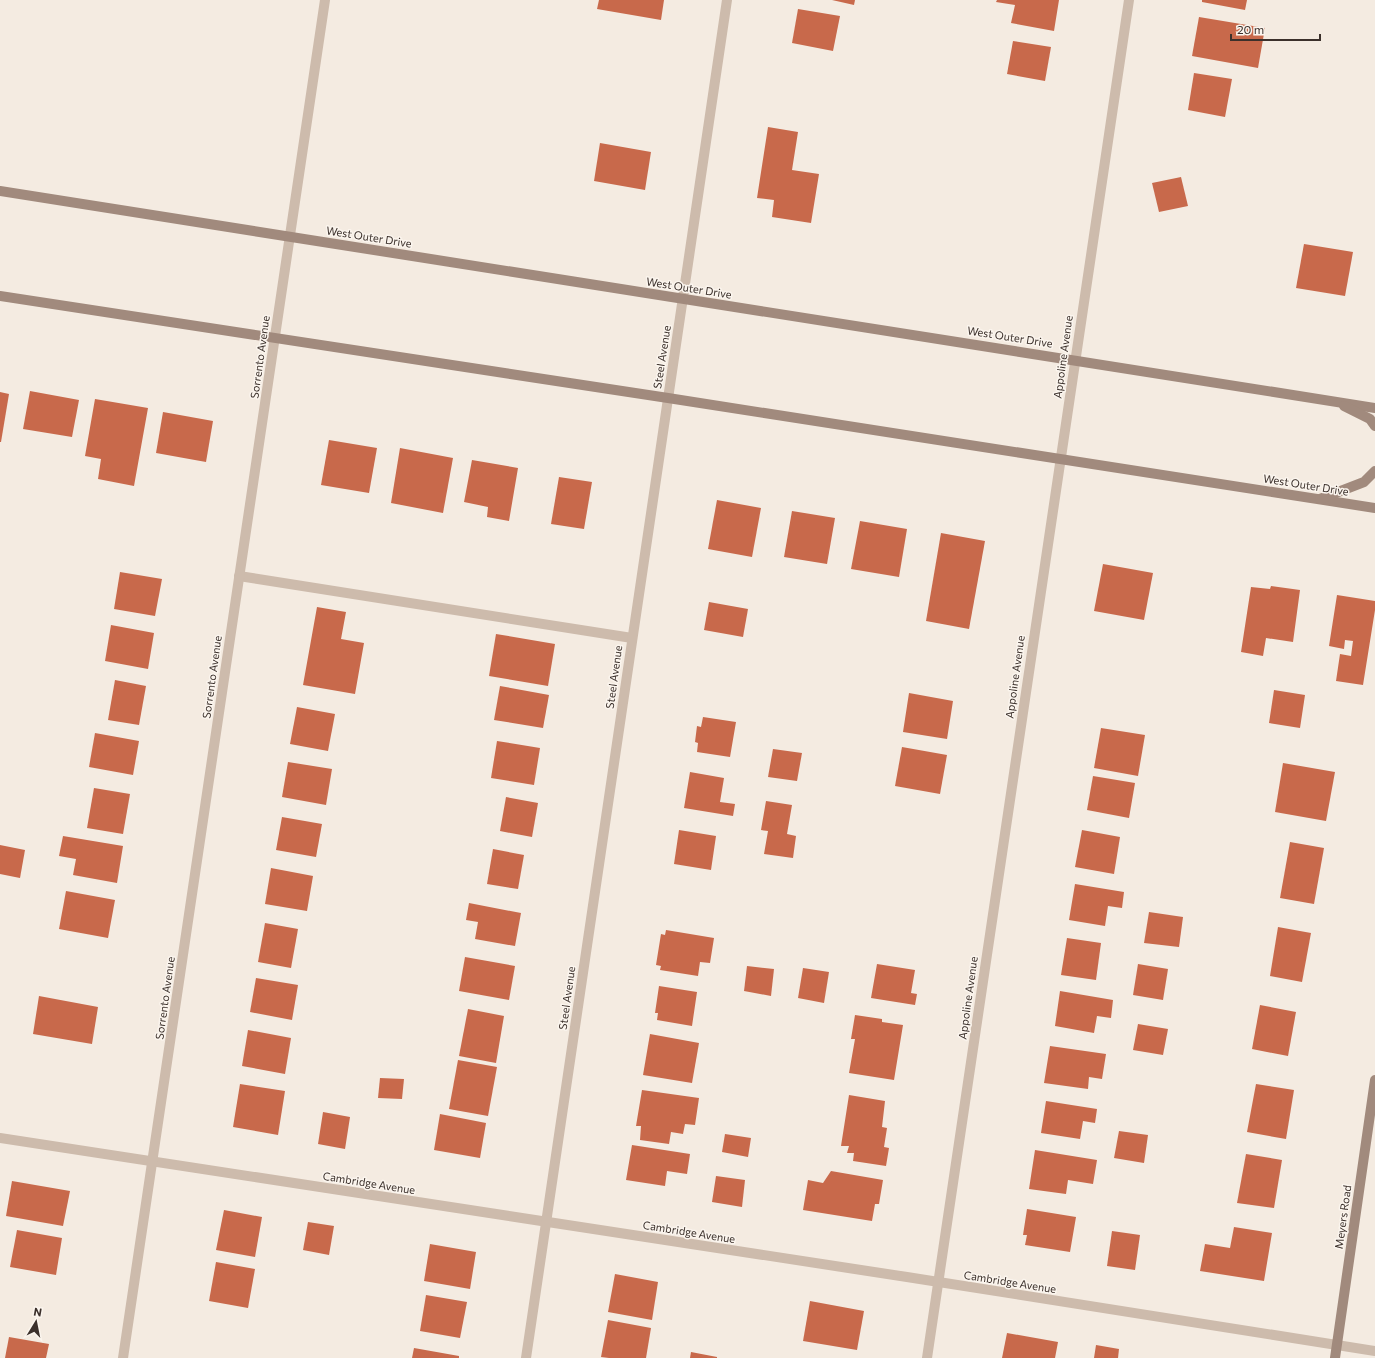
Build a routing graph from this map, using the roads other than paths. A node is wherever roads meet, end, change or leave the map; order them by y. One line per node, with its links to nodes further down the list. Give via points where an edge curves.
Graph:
1 (325, 0): 5 (street, Sorrento Avenue)
2 (727, 0): 7 (street, Steel Avenue)
3 (1129, 0): 9 (street, Appoline Avenue)
4 (0, 191): 5 (main road, West Outer Drive)
5 (290, 237): 7 (main road, West Outer Drive); 8 (street, Sorrento Avenue)
6 (0, 296): 8 (main road, West Outer Drive)
7 (683, 299): 9 (main road, West Outer Drive); 10 (street, Steel Avenue)
8 (275, 338): 10 (main road, West Outer Drive); 18 (street, Sorrento Avenue)
9 (1075, 360): 11 (main road, West Outer Drive); 14 (street, Appoline Avenue)
10 (668, 398): 14 (main road, West Outer Drive); 19 (street, Steel Avenue)
11 (1335, 402): 12 (main road, West Outer Drive); 13 (main road, via 1370,419)
12 (1375, 408)
13 (1375, 426)
14 (1060, 459): 16 (main road, West Outer Drive); 24 (street, Appoline Avenue)
15 (1375, 471): 16 (main road, via 1364,482)
16 (1320, 499): 17 (main road, West Outer Drive)
17 (1375, 508)
18 (239, 576): 19 (street); 22 (street, Sorrento Avenue)
19 (632, 638): 23 (street, Steel Avenue)
20 (1375, 1080): 25 (main road, Meyers Road)
21 (0, 1138): 22 (street, Cambridge Avenue)
22 (152, 1161): 23 (street, Cambridge Avenue); 27 (street, Sorrento Avenue)
23 (546, 1222): 24 (street, Cambridge Avenue); 28 (street, Steel Avenue)
24 (939, 1282): 25 (street, Cambridge Avenue); 29 (street, Appoline Avenue)
25 (1337, 1345): 26 (street, Cambridge Avenue); 30 (main road, Meyers Road)
26 (1375, 1351)
27 (123, 1358)
28 (526, 1358)
29 (928, 1358)
30 (1335, 1358)

